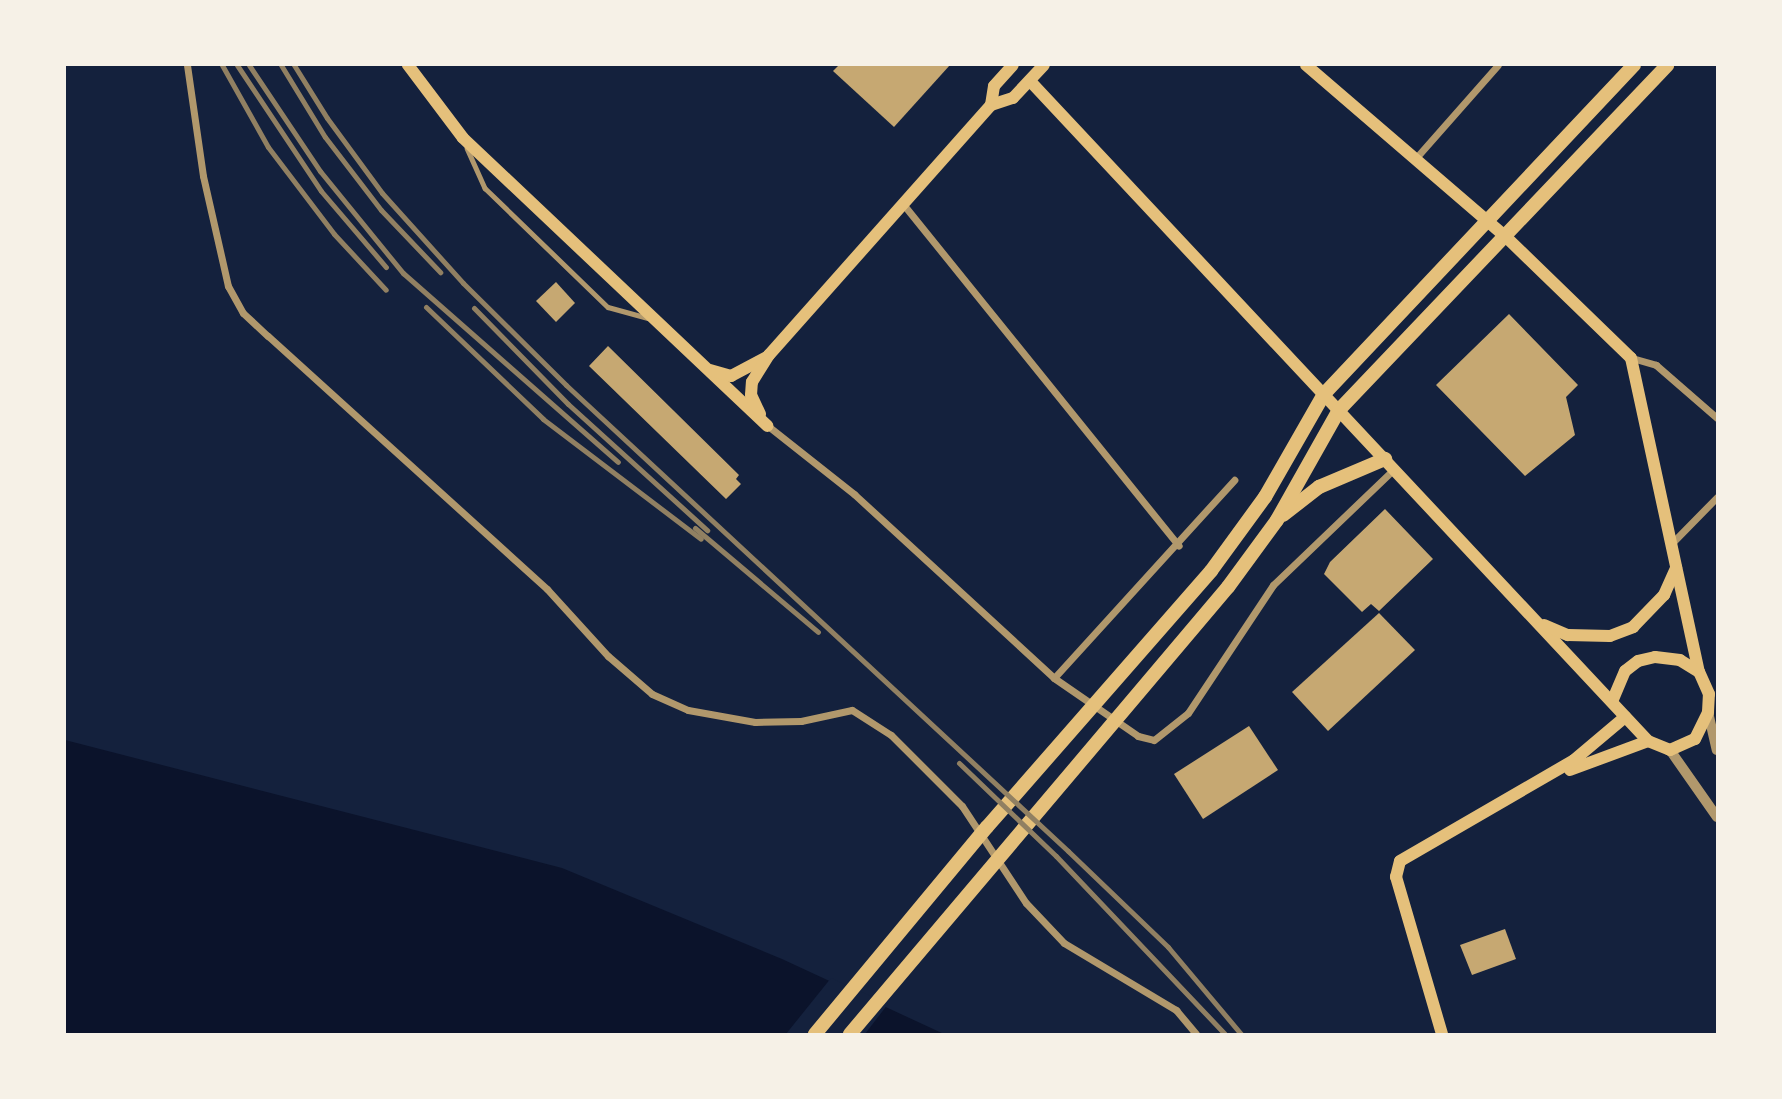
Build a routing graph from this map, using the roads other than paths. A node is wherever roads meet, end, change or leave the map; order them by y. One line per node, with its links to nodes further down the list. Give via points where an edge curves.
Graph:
1 (187, 65): 46 (street, via 204,176 228,286 243,313 547,589 608,656 652,694 688,710 755,722 801,720 852,710 891,735 962,806 1026,903 1064,943 1176,1010)
2 (408, 65): 12 (main road)
3 (1013, 65): 11 (main road, via 994,86)
4 (1044, 65): 10 (main road)
5 (1306, 65): 13 (main road)
6 (1484, 65): 9 (street)
7 (1634, 65): 15 (highway)
8 (1667, 65): 16 (highway)
9 (1494, 68): 13 (street)
10 (1030, 81): 11 (main road, via 1013,99); 21 (main road)
11 (991, 105): 14 (main road)
12 (463, 138): 17 (main road); 17 (lane, via 485,188 597,297 613,309)
13 (1415, 160): 15 (main road)
14 (903, 204): 18 (main road); 30 (street)
15 (1488, 223): 16 (main road); 21 (highway)
16 (1505, 236): 19 (main road); 22 (highway)
17 (652, 319): 20 (main road)
18 (769, 355): 20 (main road, via 731,376); 24 (main road, via 752,382 751,395)
19 (1631, 358): 23 (street, via 1656,365); 29 (main road)
20 (700, 366): 24 (main road)
21 (1324, 394): 22 (main road); 44 (highway, via 1265,497 1210,572 987,827)
22 (1339, 410): 25 (main road); 28 (highway)
23 (1717, 418)
24 (768, 426): 34 (street, via 854,494)
25 (1390, 464): 28 (highway, via 1320,487); 32 (main road); 34 (street, via 1273,585 1188,713 1154,740 1138,736)
26 (1234, 480): 30 (street)
27 (1717, 497): 29 (street)
28 (1277, 520): 45 (highway, via 1228,587)
29 (1671, 544): 31 (main road)
30 (1179, 546): 34 (street)
31 (1676, 567): 32 (main road, via 1664,595 1633,628 1610,636 1568,635); 33 (main road)
32 (1539, 623): 36 (main road)
33 (1699, 672): 35 (main road); 36 (main road, via 1666,656 1638,661 1625,671)
34 (1054, 678)
35 (1713, 692): 37 (main road)
36 (1612, 701): 38 (main road)
37 (1708, 712): 40 (main road, via 1695,739); 41 (street)
38 (1625, 717): 39 (main road); 42 (main road, via 1574,760)
39 (1648, 741): 40 (main road); 42 (main road)
40 (1670, 750): 43 (street)
41 (1717, 750)
42 (1531, 785): 47 (main road, via 1410,851 1400,861 1396,877)
43 (1717, 817)
44 (815, 1034)
45 (850, 1034)
46 (1196, 1034)
47 (1443, 1034)

